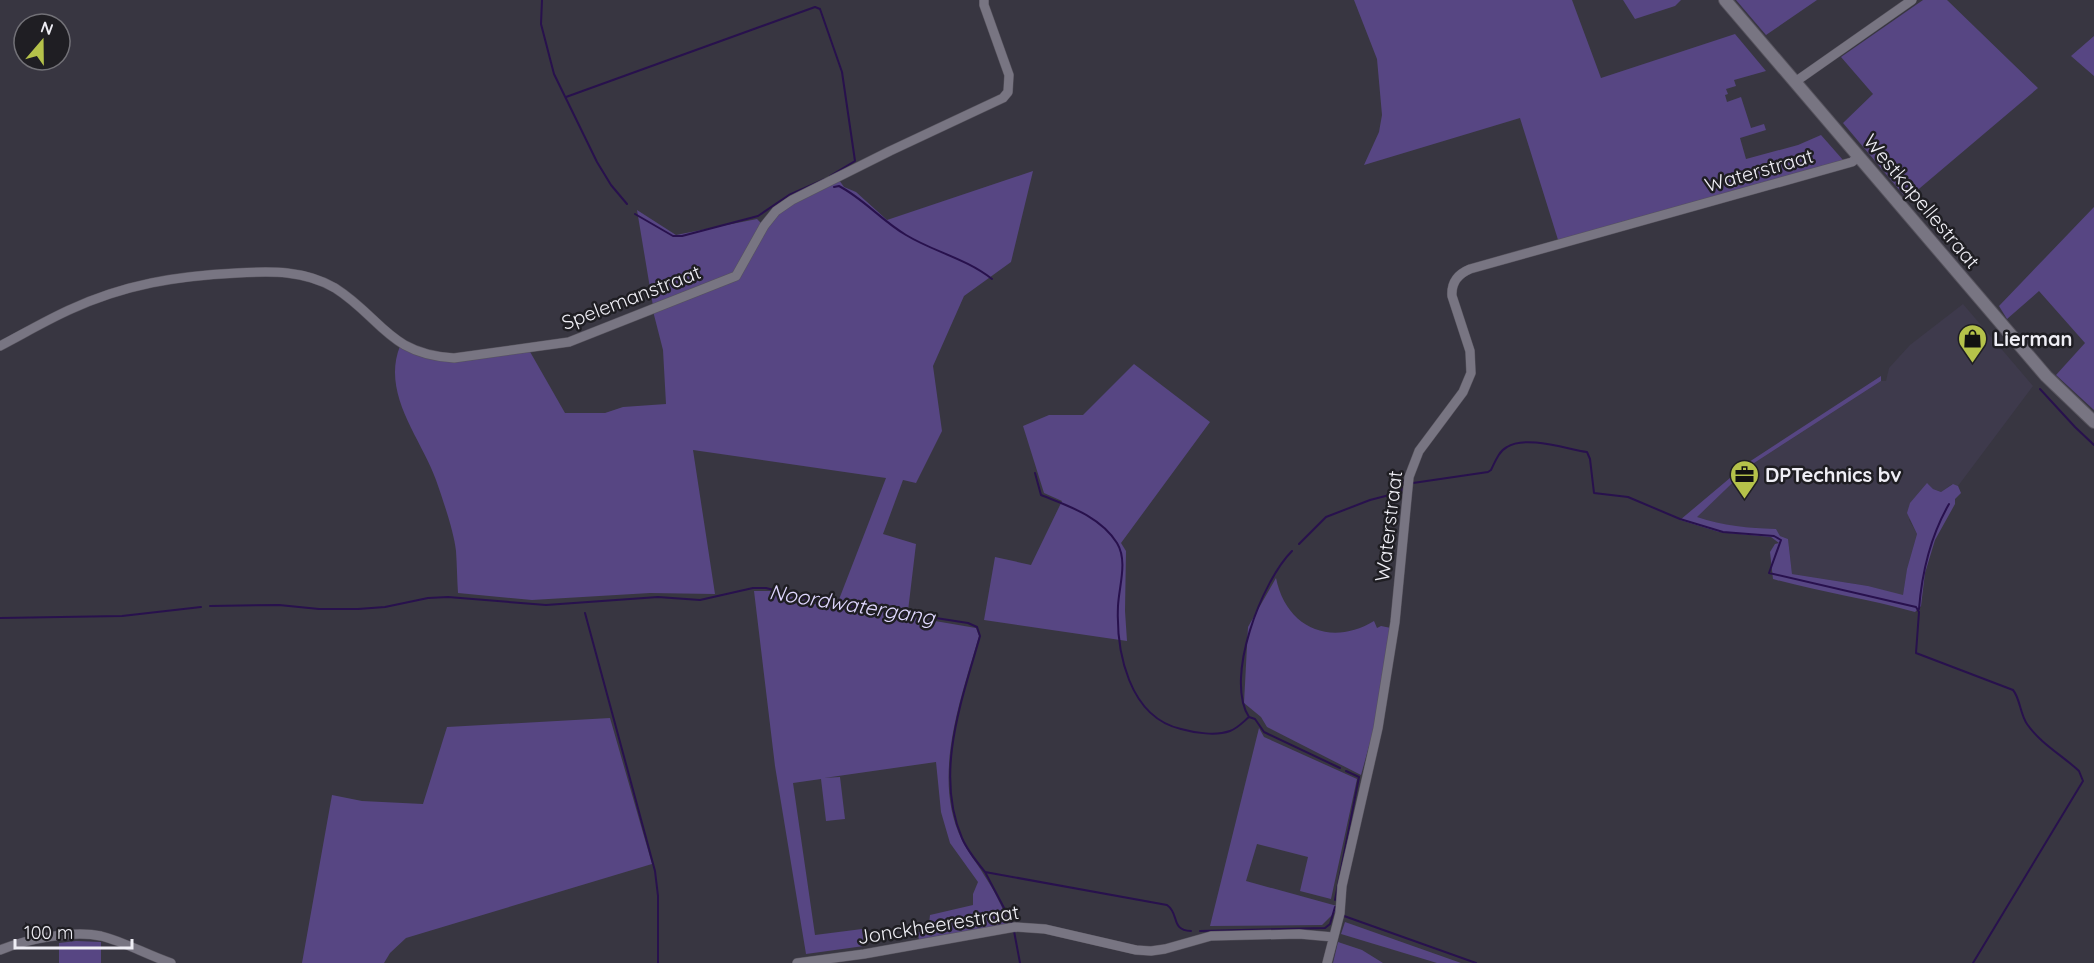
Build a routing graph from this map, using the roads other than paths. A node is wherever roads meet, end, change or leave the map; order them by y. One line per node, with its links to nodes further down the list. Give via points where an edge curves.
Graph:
1 (984, 0): 6 (street, Spelemanstraat, via 1009,75 1008,92 1003,98 792,200 764,226 736,276 569,342 454,358 435,356 402,344 323,282 274,271 172,278 121,290 70,309)
2 (1725, 0): 4 (street, Westkapellestraat)
3 (1912, 0): 4 (street)
4 (1795, 82): 5 (street, Westkapellestraat)
5 (1859, 156): 7 (street, Westkapellestraat, via 2046,376); 8 (street, Waterstraat, via 1852,162 1470,269 1455,279 1452,296 1470,351 1471,373 1462,392 1419,451 1409,477 1395,622 1380,716)
6 (0, 346)
7 (2094, 422)
8 (1333, 937): 11 (street, Jonckheerestraat, via 1211,936 1151,951 1045,929 1015,927); 12 (street, Waterstraat)
9 (0, 950): 10 (street, via 30,941 93,935)
10 (171, 963)
11 (796, 963)
12 (1327, 963)

